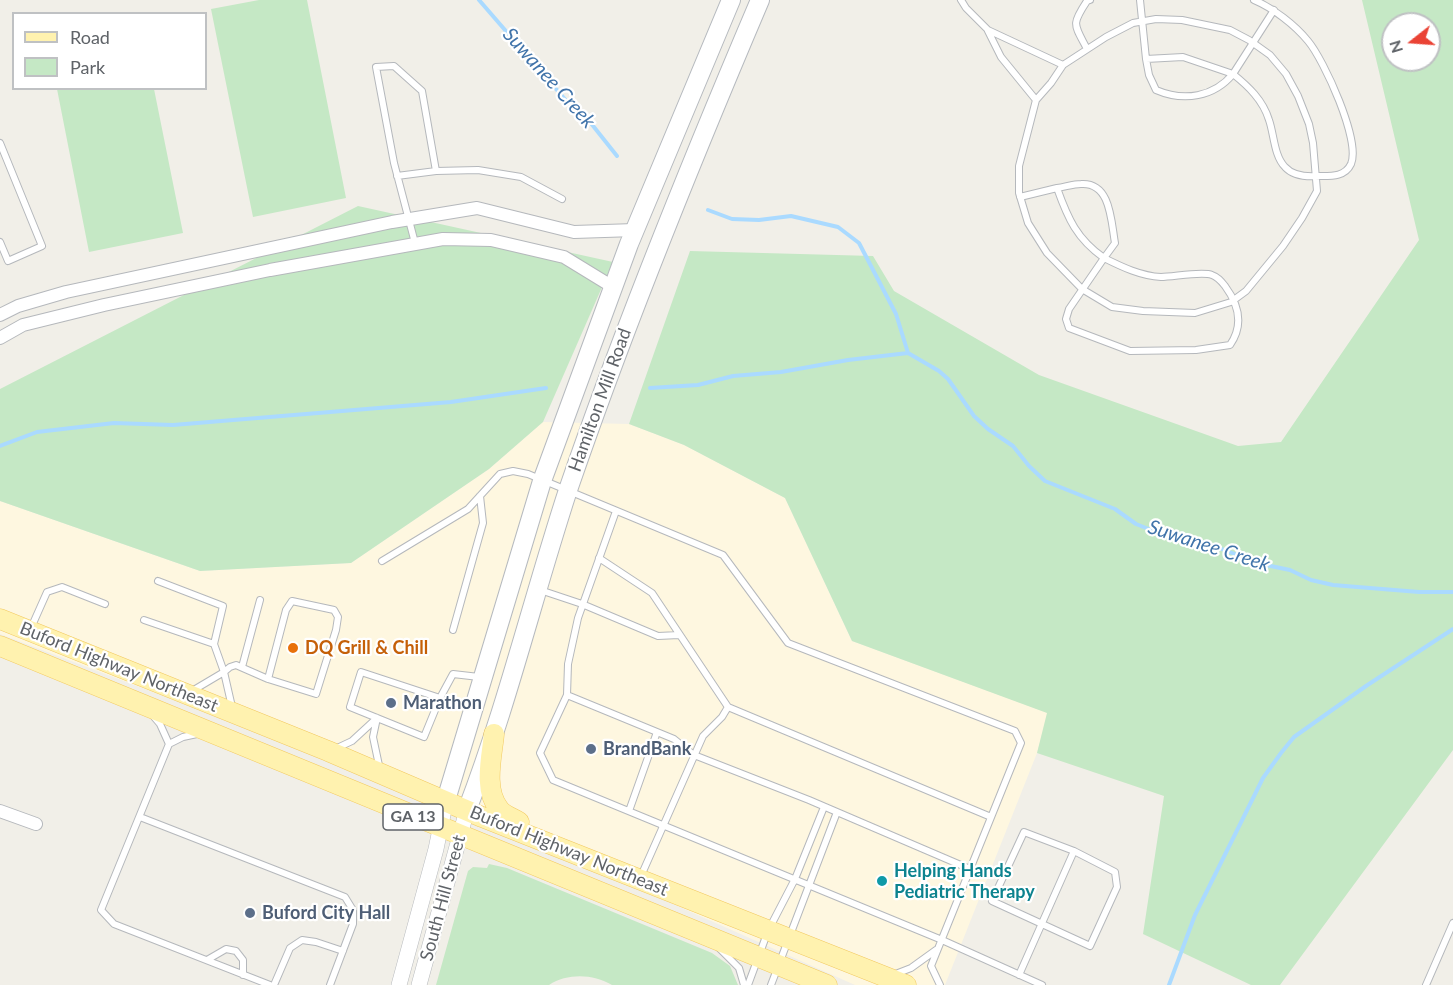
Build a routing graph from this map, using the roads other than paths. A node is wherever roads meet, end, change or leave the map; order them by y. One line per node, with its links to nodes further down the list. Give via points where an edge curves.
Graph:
1 (731, 0): 24 (main road, Hamilton Mill Road)
2 (760, 0): 34 (main road, Hamilton Mill Road, via 641,286)
3 (961, 0): 9 (lane)
4 (1090, 0): 11 (lane, via 1076,18 1075,26)
5 (1140, 0): 8 (lane)
6 (1254, 0): 7 (lane)
7 (1274, 10): 10 (lane); 19 (lane, via 1308,41 1330,79 1346,121 1353,153 1350,165 1343,173)
8 (1141, 21): 10 (lane, via 1182,20 1230,30); 11 (lane); 12 (lane)
9 (988, 30): 13 (lane); 15 (lane, via 1001,57)
10 (1252, 42): 14 (lane); 19 (lane, via 1286,74 1298,96 1309,124)
11 (1087, 49): 13 (lane)
12 (1146, 59): 14 (lane, via 1183,57); 14 (lane, via 1156,90 1178,98 1224,85)
13 (1063, 65): 15 (lane)
14 (1233, 74): 19 (lane, via 1252,90 1268,117 1285,168 1297,175)
15 (1036, 100): 21 (lane, via 1018,166)
16 (0, 143): 25 (lane, via 42,246 8,261)
17 (436, 171): 18 (lane); 18 (lane, via 422,91 394,66 376,67); 22 (lane, via 478,170 521,177)
18 (398, 176): 23 (lane)
19 (1316, 177): 30 (lane, via 1317,191 1302,218 1246,291)
20 (1057, 188): 21 (lane); 27 (lane, via 1067,218 1087,246); 27 (lane, via 1082,183 1094,185 1104,194 1115,243)
21 (1020, 197): 29 (lane, via 1028,223 1047,253)
22 (562, 199)
23 (408, 219): 24 (street, via 477,208 574,232); 26 (lane); 31 (street, via 66,292)
24 (635, 230): 28 (main road, Hamilton Mill Road)
25 (0, 242)
26 (415, 244): 28 (street, via 443,239 491,240 564,257); 32 (street, via 104,305 23,325)
27 (1104, 258): 29 (lane); 30 (lane, via 1159,277 1209,273 1219,278)
28 (613, 287): 33 (main road, Hamilton Mill Road)
29 (1082, 289): 30 (lane, via 1112,307 1143,311 1195,313); 30 (lane, via 1069,309 1069,328 1130,351 1230,345 1236,336 1239,316)
30 (1235, 299)
31 (0, 315)
32 (0, 337)
33 (542, 481): 34 (lane); 35 (lane, via 513,471 500,474); 53 (main road, Hamilton Mill Road)
34 (568, 492): 36 (lane); 40 (main road, Hamilton Mill Road)
35 (480, 496): 38 (lane, via 468,509); 46 (lane, via 483,523)
36 (616, 511): 37 (lane); 76 (lane, via 723,555 788,643 1015,731 1021,743)
37 (599, 558): 43 (lane); 48 (lane, via 652,593)
38 (382, 561)
39 (158, 581): 49 (lane, via 223,606)
40 (536, 589): 43 (lane); 64 (main road, Hamilton Mill Road)
41 (260, 600): 51 (lane)
42 (105, 604): 47 (lane, via 62,586 47,592)
43 (582, 604): 48 (lane, via 658,636); 56 (lane, via 568,664)
44 (0, 619): 47 (main road, Buford Highway Northeast / GA 13)
45 (144, 620): 49 (lane)
46 (453, 630)
47 (30, 631): 55 (main road, Buford Highway Northeast / GA 13)
48 (679, 634): 59 (lane)
49 (214, 644): 52 (lane)
50 (0, 646): 58 (main road, Buford Highway Northeast / GA 13)
51 (242, 667): 52 (lane, via 232,666); 54 (lane)
52 (224, 672): 55 (lane); 60 (lane)
53 (483, 677): 57 (lane, via 453,674); 69 (main road, Hamilton Mill Road)
54 (268, 679): 54 (lane, via 316,694 336,630 338,617 334,610 292,601 286,610)
55 (187, 695): 60 (main road, Buford Highway Northeast / GA 13)
56 (567, 695): 63 (lane); 73 (lane, via 540,753 553,780)
57 (440, 698): 61 (lane, via 424,737); 61 (lane, via 361,672 350,707)
58 (146, 707): 62 (main road, Buford Highway Northeast / GA 13); 65 (lane)
59 (728, 707): 67 (lane, via 703,736); 76 (lane)
60 (233, 714): 66 (main road, Buford Highway Northeast / GA 13)
61 (377, 718): 66 (lane, via 352,741); 68 (lane, via 373,737)
62 (207, 732): 65 (lane); 79 (main road, Buford Highway Northeast / GA 13)
63 (657, 732): 67 (lane, via 674,739); 73 (lane)
64 (494, 734): 72 (main road, Hamilton Mill Road); 81 (main road, via 490,776 499,811)
65 (170, 744): 75 (lane)
66 (328, 751): 68 (main road, Buford Highway Northeast / GA 13)
67 (694, 755): 70 (lane); 78 (lane)
68 (381, 773): 69 (main road, Buford Highway Northeast / GA 13)
69 (446, 800): 72 (main road, Buford Highway Northeast / GA 13); 79 (street, South Hill Street)
70 (824, 807): 74 (lane); 84 (lane)
71 (0, 810): 77 (street)
72 (467, 810): 80 (street, South Hill Street); 81 (main road, Buford Highway Northeast / GA 13)
73 (629, 811): 78 (lane)
74 (837, 812): 83 (lane); 86 (lane)
75 (140, 817): 94 (lane, via 345,897 353,910 353,924); 96 (lane, via 102,910 114,924)
76 (991, 817): 83 (lane)
77 (36, 824)
78 (664, 825): 84 (lane); 85 (lane)
79 (440, 828): 80 (main road, Buford Highway Northeast / GA 13); 103 (street, South Hill Street)
80 (460, 836): 90 (main road, Buford Highway Northeast / GA 13); 104 (street, South Hill Street)
81 (565, 849): 85 (main road, Buford Highway Northeast / GA 13)
82 (1074, 851): 88 (lane); 88 (lane, via 1115,872 1117,886 1090,946); 88 (lane, via 1024,832 992,902)
83 (970, 869): 92 (lane)
84 (795, 879): 86 (lane); 89 (lane)
85 (639, 880): 89 (main road, Buford Highway Northeast / GA 13)
86 (809, 885): 91 (lane); 92 (lane)
87 (1453, 923): 111 (lane)
88 (1041, 925): 99 (lane)
89 (768, 931): 91 (main road, Buford Highway Northeast / GA 13); 95 (lane)
90 (703, 934): 95 (main road, Buford Highway Northeast / GA 13); 105 (lane, via 739,968)
91 (790, 938): 97 (lane); 100 (main road, Buford Highway Northeast / GA 13)
92 (942, 940): 93 (lane); 99 (lane)
93 (938, 948): 100 (lane, via 911,968); 109 (lane, via 931,966)
94 (343, 951): 101 (lane, via 302,940 290,948); 102 (lane)
95 (758, 957): 97 (main road, Buford Highway Northeast / GA 13); 105 (lane)
96 (207, 960): 98 (lane); 98 (lane, via 226,949 236,951 243,960)
97 (779, 965): 106 (lane); 107 (main road, Buford Highway Northeast / GA 13)
98 (243, 975): 101 (lane)
99 (1019, 975): 110 (lane)
100 (887, 977): 108 (main road, Buford Highway Northeast / GA 13)
101 (272, 985)
102 (330, 985)
103 (399, 985)
104 (419, 985)
105 (746, 985)
106 (771, 985)
107 (827, 985)
108 (906, 985)
109 (940, 985)
110 (1042, 985)
111 (1426, 985)

